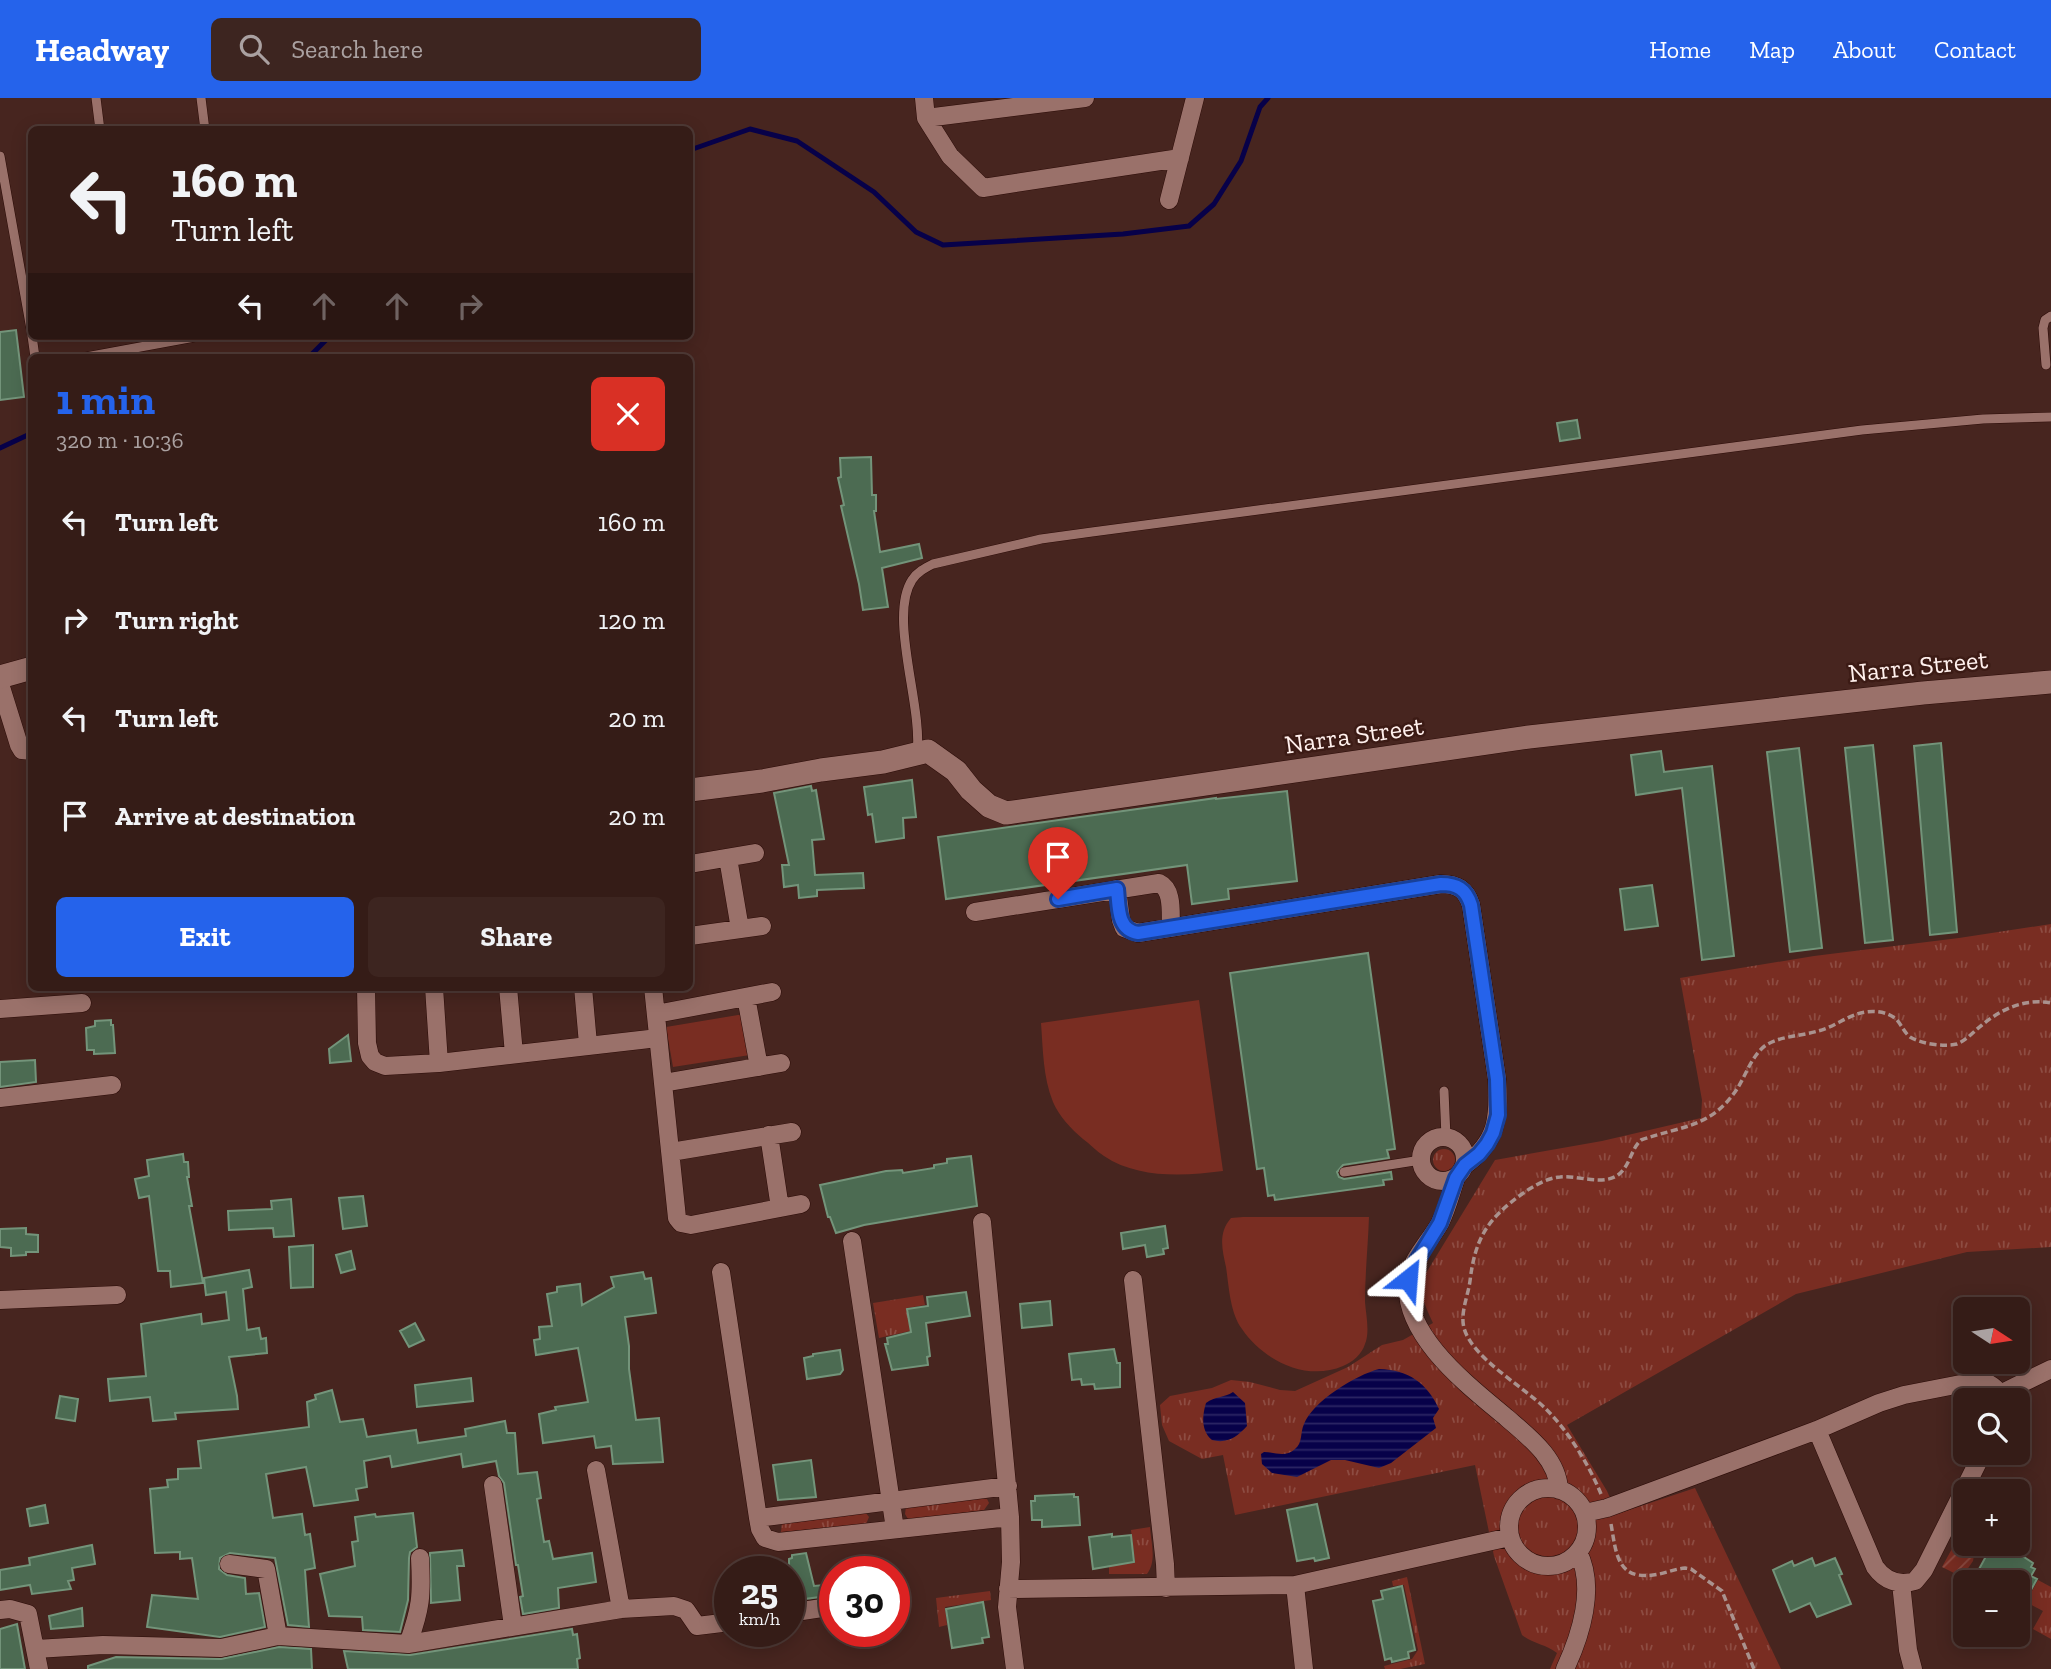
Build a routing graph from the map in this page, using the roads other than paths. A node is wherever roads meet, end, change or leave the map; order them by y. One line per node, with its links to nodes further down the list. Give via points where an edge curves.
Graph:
1 (96, 98): 7 (lane)
2 (201, 98): 8 (lane)
3 (924, 98): 6 (street)
4 (1084, 98): 6 (street)
5 (1195, 98): 10 (street)
6 (926, 118): 10 (street, via 950,156 983,188)
7 (100, 126)
8 (204, 126)
9 (0, 156): 12 (lane)
10 (1180, 158): 11 (street)
11 (1169, 200)
12 (28, 313)
13 (2051, 316): 18 (lane, via 2043,328)
14 (133, 340): 16 (lane)
15 (178, 340): 16 (lane)
16 (134, 348): 17 (lane)
17 (102, 354)
18 (2046, 365)
19 (2051, 417): 25 (lane, via 1861,430 1079,533 933,564 911,581 903,617 918,718)
20 (28, 669): 21 (street)
21 (0, 677)
22 (2051, 682): 25 (street, Narra Street, via 1529,737 1006,813 989,806 956,771 928,751)
23 (0, 684): 24 (street, via 19,745)
24 (28, 751)
25 (917, 753): 26 (street)
26 (693, 790)
27 (755, 853): 28 (street)
28 (728, 858): 29 (street); 34 (street)
29 (693, 864)
30 (1117, 889): 31 (street); 33 (street, via 1121,920 1130,932); 33 (street, via 1164,885)
31 (975, 912)
32 (762, 926): 34 (street)
33 (1171, 928): 61 (street, via 1441,884 1461,888 1471,905 1499,1106 1487,1144)
34 (740, 929): 35 (street)
35 (693, 936)
36 (366, 991): 49 (street, via 367,1042 375,1062 396,1066)
37 (434, 991): 49 (street)
38 (508, 991): 48 (street)
39 (583, 991): 47 (street)
40 (653, 991): 45 (street)
41 (772, 992): 42 (street)
42 (746, 997): 45 (street); 51 (street)
43 (82, 1003): 44 (street)
44 (0, 1009)
45 (656, 1014): 46 (street)
46 (658, 1038): 47 (street); 52 (street)
47 (588, 1044): 48 (street)
48 (514, 1054): 49 (street)
49 (439, 1063)
50 (781, 1063): 51 (street)
51 (759, 1067): 52 (street)
52 (663, 1083): 59 (street)
53 (112, 1085): 55 (street)
54 (1444, 1091): 58 (lane)
55 (0, 1098)
56 (792, 1132): 57 (street)
57 (769, 1135): 59 (street); 64 (street)
58 (1446, 1137): 60 (street, via 1428,1143); 61 (street, via 1463,1148)
59 (671, 1152): 64 (street, via 681,1223)
60 (1421, 1160): 61 (street, via 1432,1179 1448,1181); 62 (lane)
61 (1460, 1171): 79 (street, via 1440,1223 1411,1270 1408,1300 1434,1350 1543,1453 1556,1472)
62 (1344, 1172)
63 (801, 1204): 64 (street)
64 (780, 1208)
65 (982, 1222): 78 (street)
66 (852, 1241): 80 (street)
67 (721, 1272): 83 (street)
68 (1133, 1280): 91 (street)
69 (117, 1295): 70 (street)
70 (0, 1300)
71 (2051, 1369): 73 (street)
72 (1995, 1388): 74 (street, via 1986,1382 1967,1381 1892,1399)
73 (2017, 1388)
74 (1817, 1430): 81 (street); 89 (street, via 1875,1567 1886,1579)
75 (1976, 1465): 89 (street, via 1924,1570 1915,1581)
76 (596, 1470): 93 (street)
77 (493, 1485): 96 (street)
78 (1008, 1486): 80 (street); 82 (street)
79 (1559, 1490): 81 (street, via 1578,1501); 85 (street, via 1542,1488 1519,1500 1508,1524)
80 (892, 1501): 83 (street); 84 (street)
81 (1585, 1513): 86 (street, via 1586,1536)
82 (1010, 1517): 84 (street); 92 (street)
83 (758, 1518): 84 (street, via 765,1538 778,1542)
84 (895, 1529)
85 (1510, 1537): 86 (street, via 1524,1559 1536,1565 1562,1564); 90 (street)
86 (1578, 1552): 103 (street, via 1585,1574 1585,1602)
87 (420, 1558): 98 (street, via 422,1591)
88 (229, 1564): 97 (street, via 266,1569)
89 (1901, 1583): 104 (street)
90 (1295, 1585): 91 (street); 102 (street)
91 (1166, 1588): 92 (street)
92 (1008, 1590): 101 (street)
93 (621, 1609): 95 (street, via 674,1606 686,1611 697,1626); 96 (street)
94 (0, 1610): 99 (street, via 29,1614)
95 (714, 1624)
96 (513, 1626): 98 (street)
97 (278, 1636): 98 (street); 99 (street, via 221,1648 103,1645)
98 (408, 1644)
99 (36, 1649): 100 (street)
100 (39, 1669)
101 (1015, 1669)
102 (1304, 1669)
103 (1565, 1669)
104 (1913, 1669)

